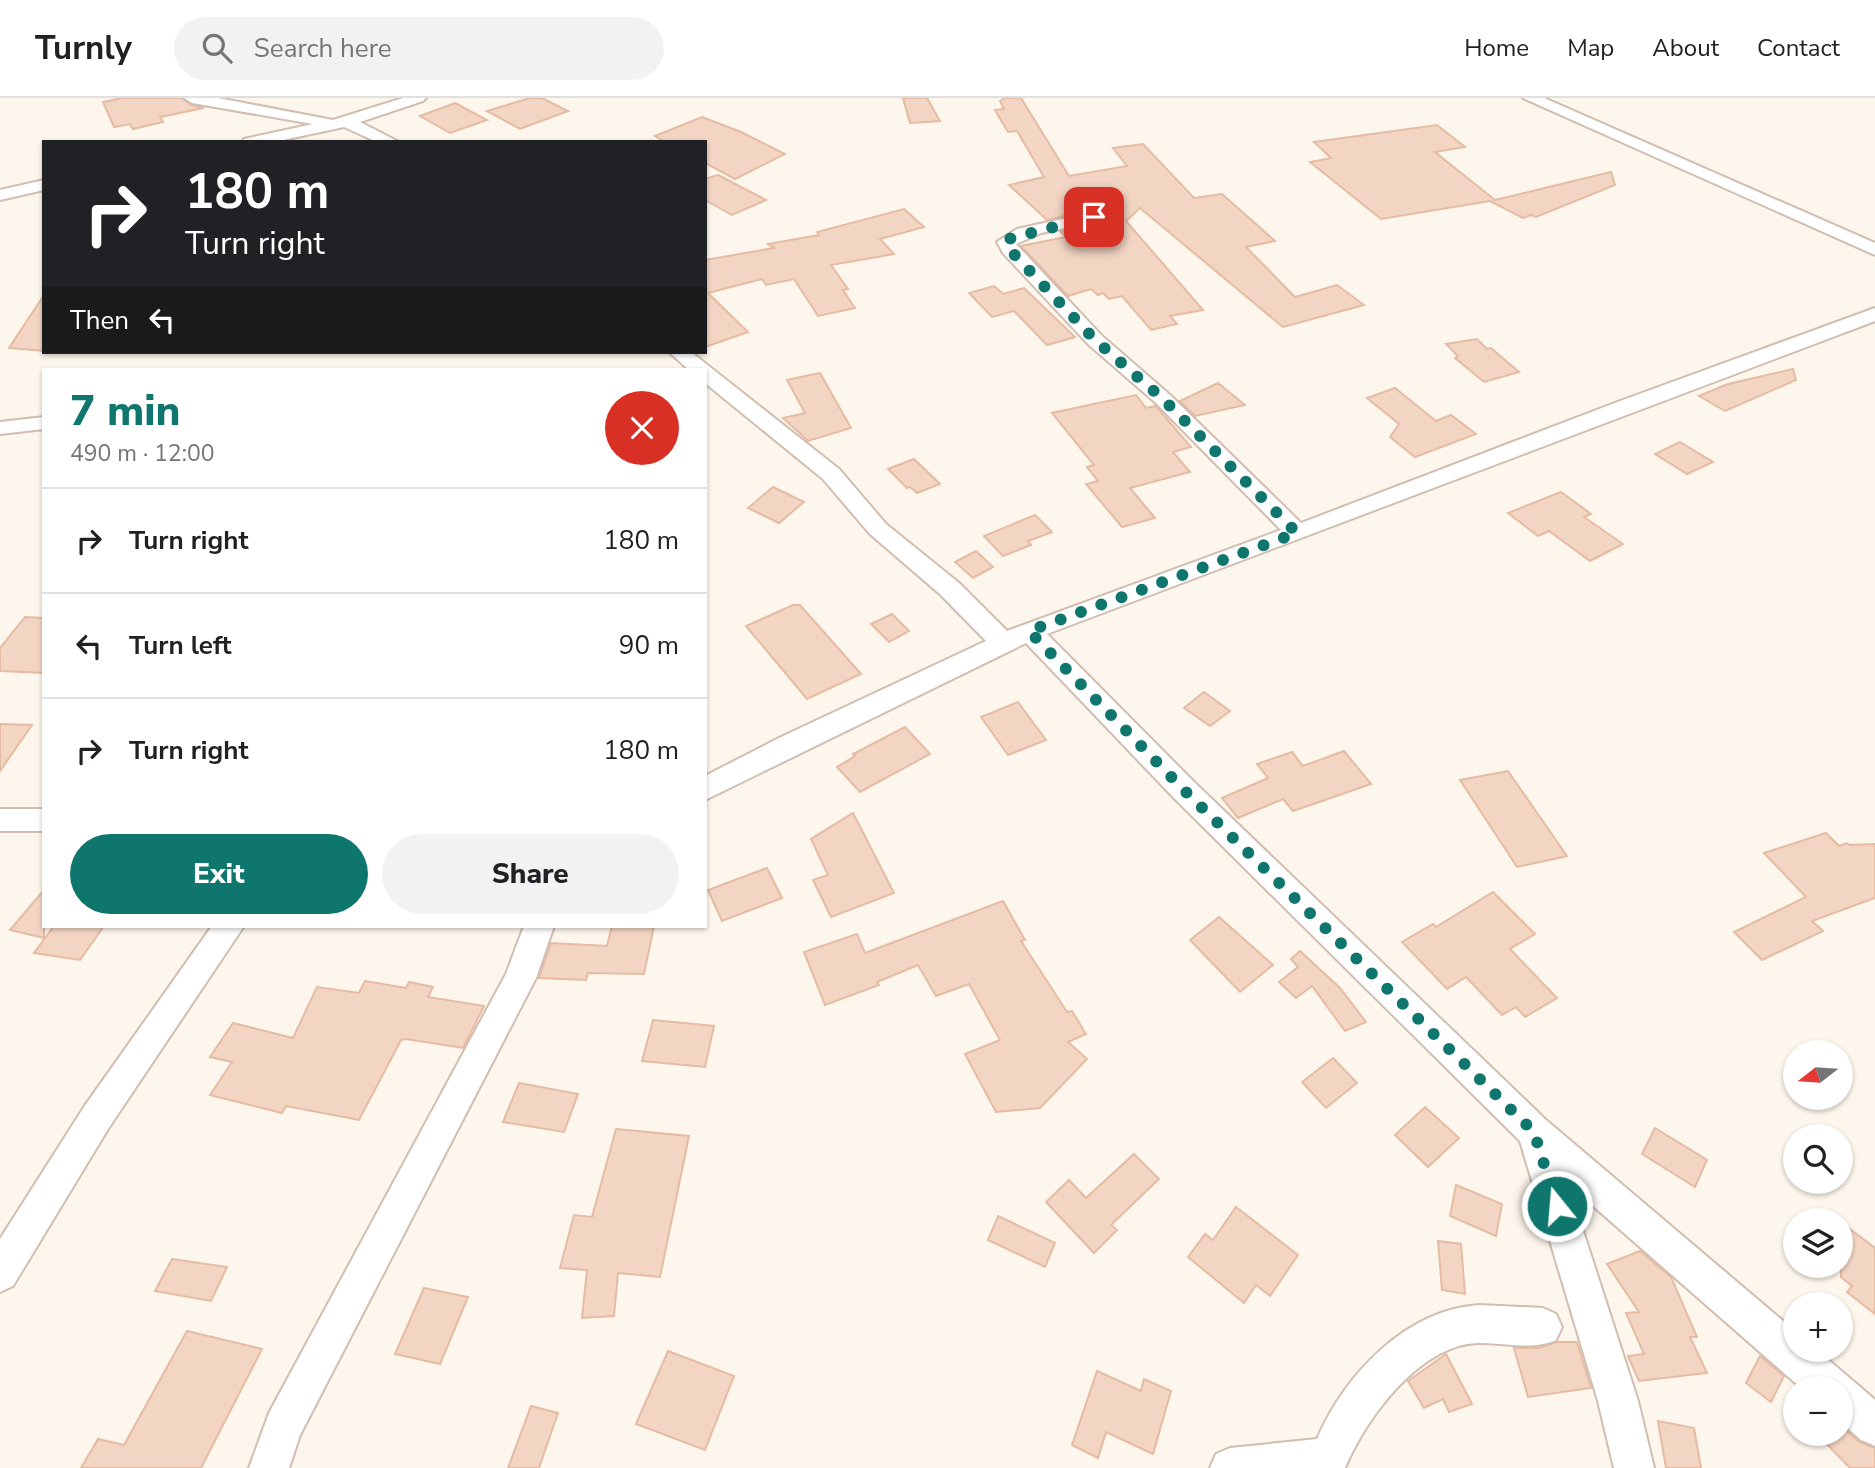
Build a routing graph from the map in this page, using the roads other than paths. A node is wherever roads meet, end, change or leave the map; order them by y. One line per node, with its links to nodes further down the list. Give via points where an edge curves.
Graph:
1 (192, 98): 4 (street)
2 (418, 98): 4 (street)
3 (1531, 98): 10 (street)
4 (341, 123): 5 (street); 6 (street)
5 (260, 140)
6 (386, 140)
7 (42, 185): 8 (street)
8 (0, 195)
9 (1094, 217): 17 (street, via 1006,242 1095,340 1163,399)
10 (1875, 250)
11 (1875, 314): 17 (street)
12 (681, 354): 13 (street)
13 (699, 368)
14 (707, 375): 18 (street, via 831,474 860,511 950,589)
15 (42, 423): 16 (street)
16 (0, 428)
17 (1297, 533): 18 (street)
18 (1016, 637): 19 (street); 24 (street, via 1184,790)
19 (707, 788)
20 (0, 820): 21 (street)
21 (42, 820)
22 (228, 928): 25 (street, via 96,1118)
23 (538, 928): 31 (street, via 520,978 283,1427)
24 (1534, 1132): 27 (street); 33 (street, via 1618,1401)
25 (0, 1273)
26 (1543, 1326): 30 (street, via 1464,1325 1418,1344 1385,1371 1352,1412)
27 (1817, 1376)
28 (1853, 1407): 29 (street)
29 (1875, 1426)
30 (1327, 1463): 32 (street)
31 (269, 1468)
32 (1230, 1468)
33 (1634, 1468)

